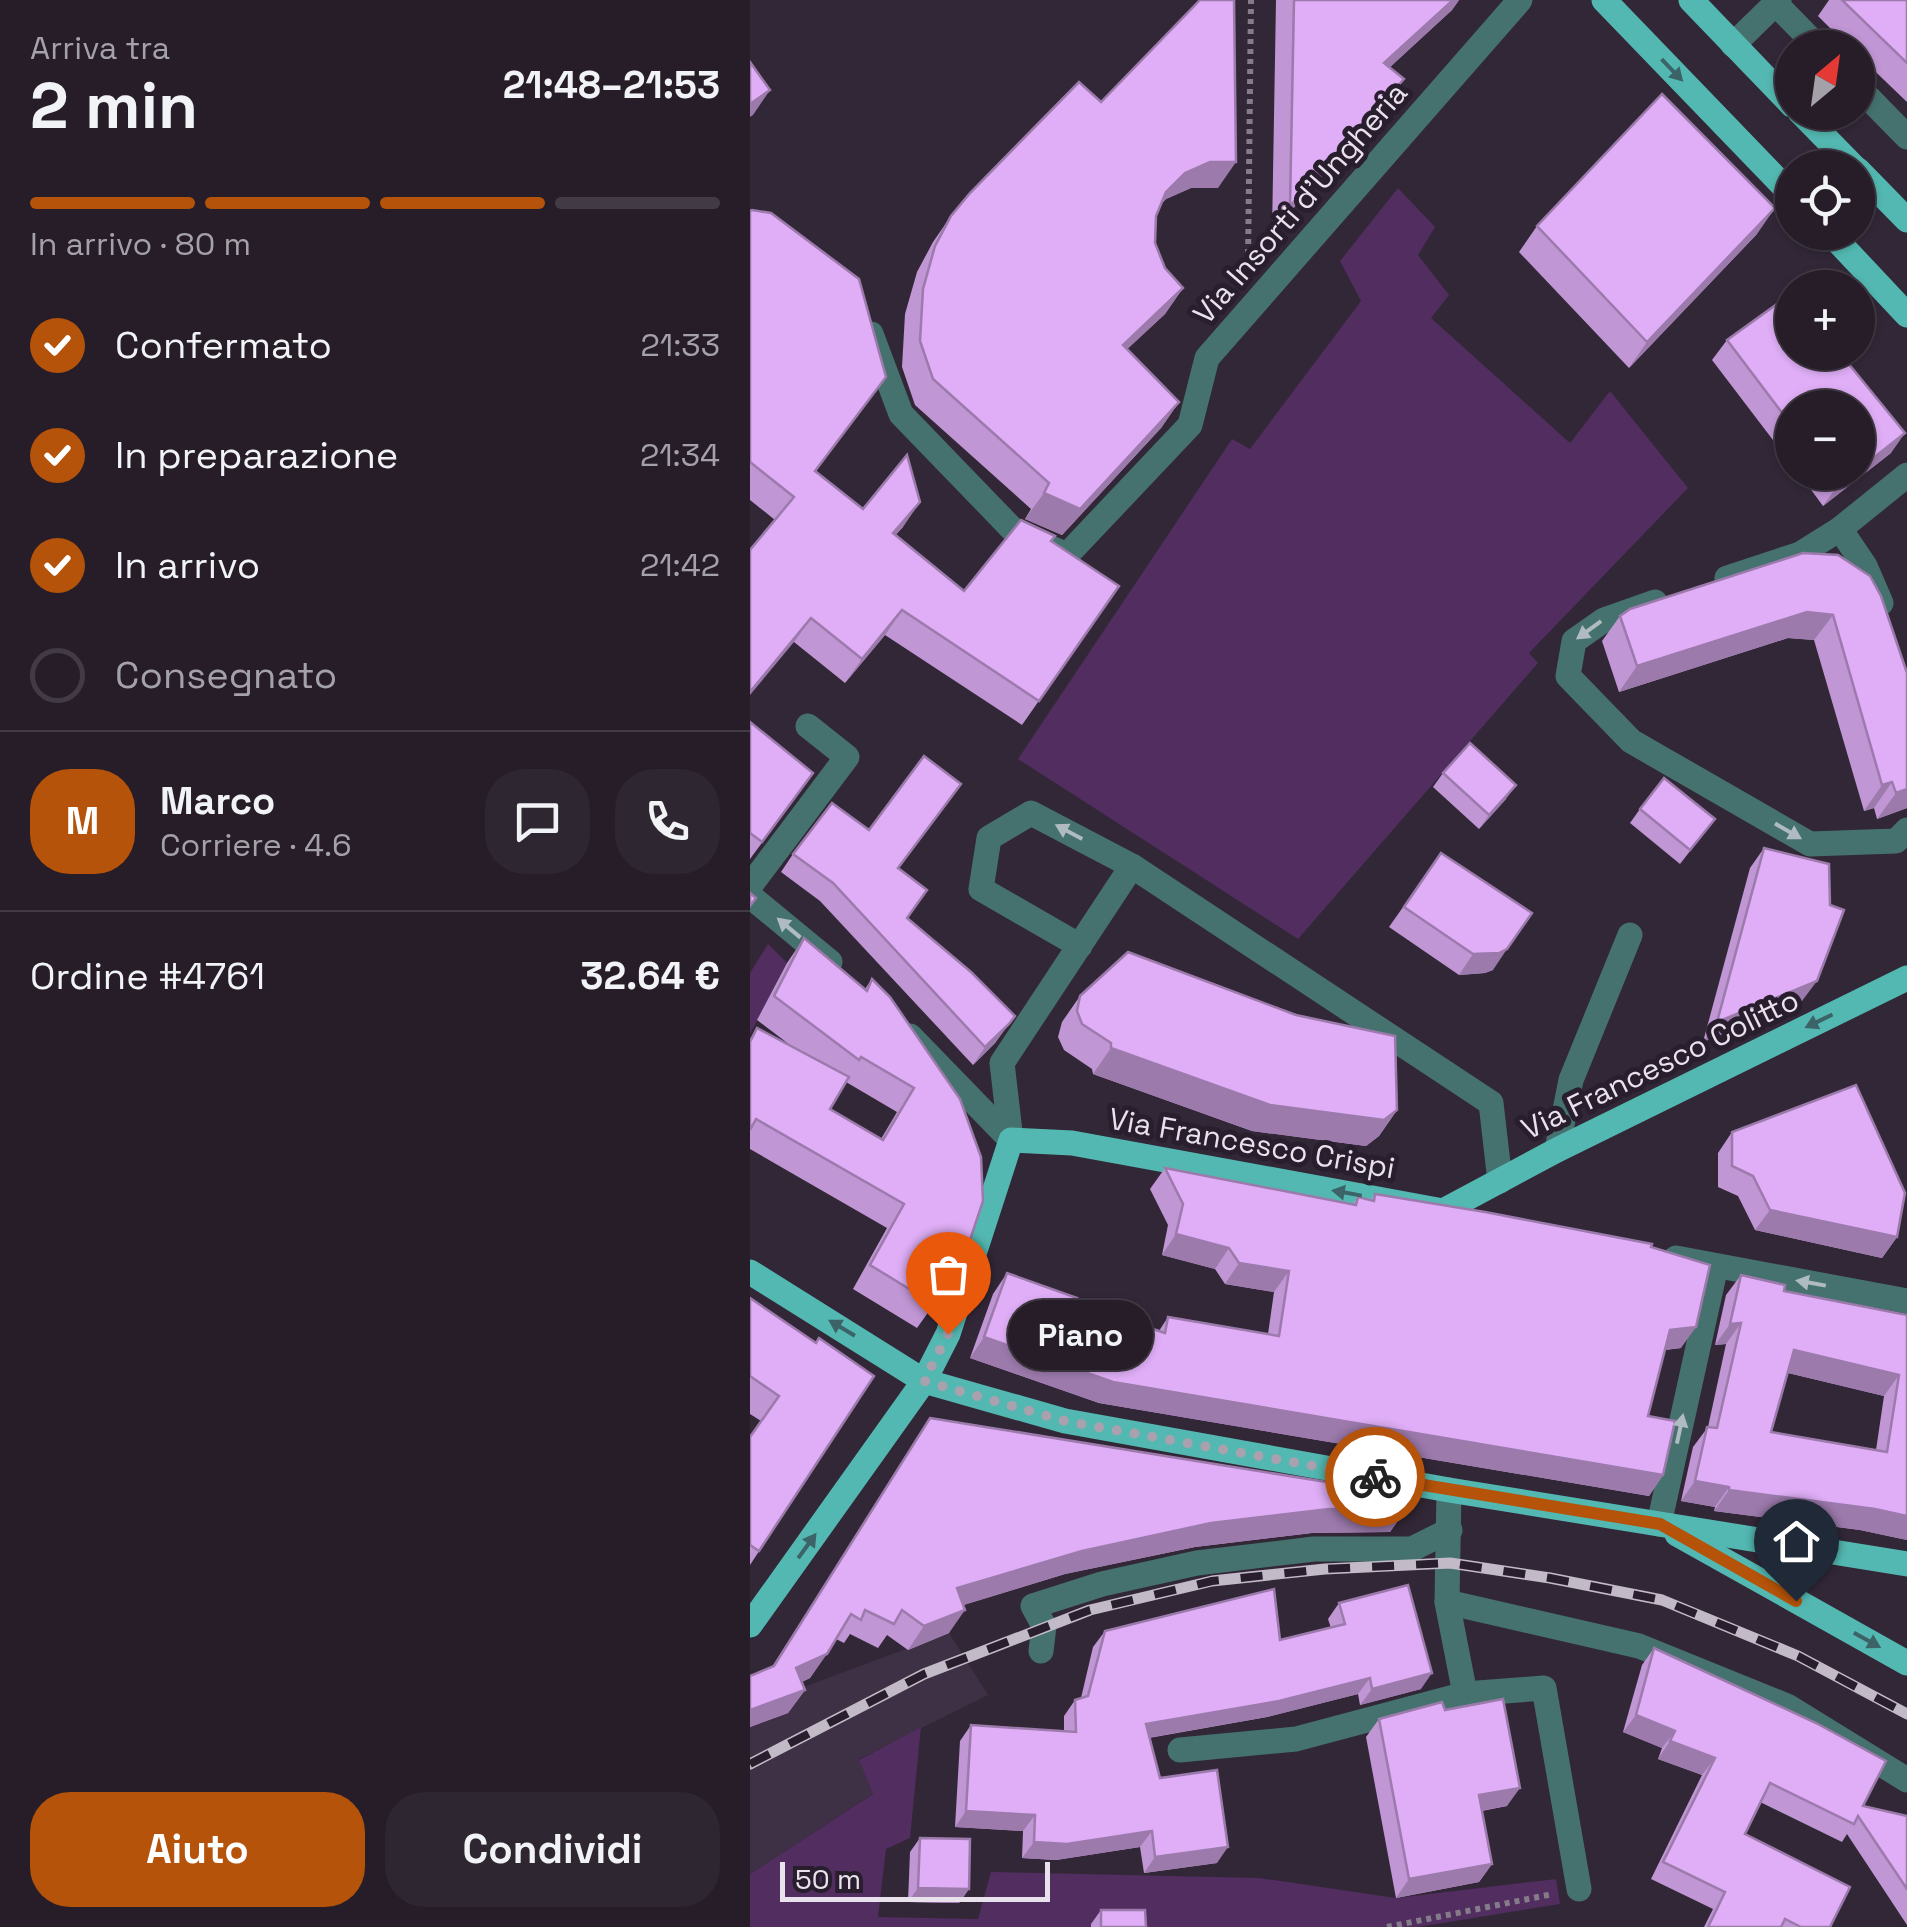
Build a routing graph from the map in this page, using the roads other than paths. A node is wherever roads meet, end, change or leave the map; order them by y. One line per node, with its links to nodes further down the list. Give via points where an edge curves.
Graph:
1 (1520, 0): 16 (street, Via Insorti d'Ungheria, via 1207,358 1190,425 1067,555 1016,533 901,414)
2 (1604, 0): 12 (main road, one-way to 12)
3 (1691, 0): 6 (main road)
4 (1778, 2): 5 (street); 6 (street)
5 (1803, 30)
6 (1733, 45): 7 (main road)
7 (1775, 88)
8 (1875, 104): 10 (street)
9 (1818, 130): 11 (main road)
10 (1907, 137)
11 (1837, 150)
12 (1775, 177)
13 (1875, 188): 14 (main road)
14 (1907, 220)
15 (1846, 250): 17 (main road)
16 (862, 309)
17 (1907, 315)
18 (1907, 475): 19 (street)
19 (1840, 529): 20 (street, via 1800,554); 22 (street, via 1865,566)
20 (1711, 584)
21 (1675, 596): 24 (street, one-way to 24, via 1604,620 1574,642 1568,676 1631,741 1810,844 1896,841)
22 (1892, 635)
23 (808, 726): 26 (street, via 847,757)
24 (1907, 830)
25 (1132, 866): 29 (street); 29 (street, one-way to 29, via 1031,812 989,838 981,889); 35 (street, via 1491,1103)
26 (750, 886)
27 (750, 896): 31 (street, one-way to 27)
28 (1630, 934): 34 (street, via 1571,1080)
29 (1080, 946): 33 (street, via 1002,1063)
30 (1907, 978): 34 (main road, Via Francesco Colitto, one-way to 34)
31 (854, 982)
32 (895, 1020): 33 (street)
33 (1011, 1140): 36 (main road, Via Francesco Crispi, one-way to 33, via 1072,1143); 42 (main road, via 948,1334)
34 (1556, 1150): 35 (main road, Via Francesco Colitto)
35 (1500, 1180): 36 (main road, Via Francesco Colitto)
36 (1443, 1211): 37 (street, Via Francesco Crispi)
37 (1482, 1218)
38 (1658, 1254): 39 (street)
39 (1716, 1266): 41 (street, one-way to 39); 44 (street, one-way to 39)
40 (750, 1272): 42 (main road, one-way to 40)
41 (1907, 1300)
42 (924, 1381): 43 (main road, via 1065,1421); 48 (main road, one-way to 42)
43 (1449, 1490): 44 (main road); 45 (street)
44 (1660, 1524): 46 (main road); 50 (main road, one-way to 50)
45 (1450, 1530): 47 (street); 49 (street, via 1412,1549 1253,1554 1102,1584 1033,1606 1044,1626)
46 (1907, 1564)
47 (1447, 1602): 51 (street); 53 (street, via 1639,1646 1786,1706)
48 (750, 1625)
49 (1041, 1651)
50 (1907, 1663)
51 (1465, 1694): 52 (street, via 1296,1738); 54 (street, via 1544,1688)
52 (1180, 1750)
53 (1907, 1780)
54 (1578, 1889)

